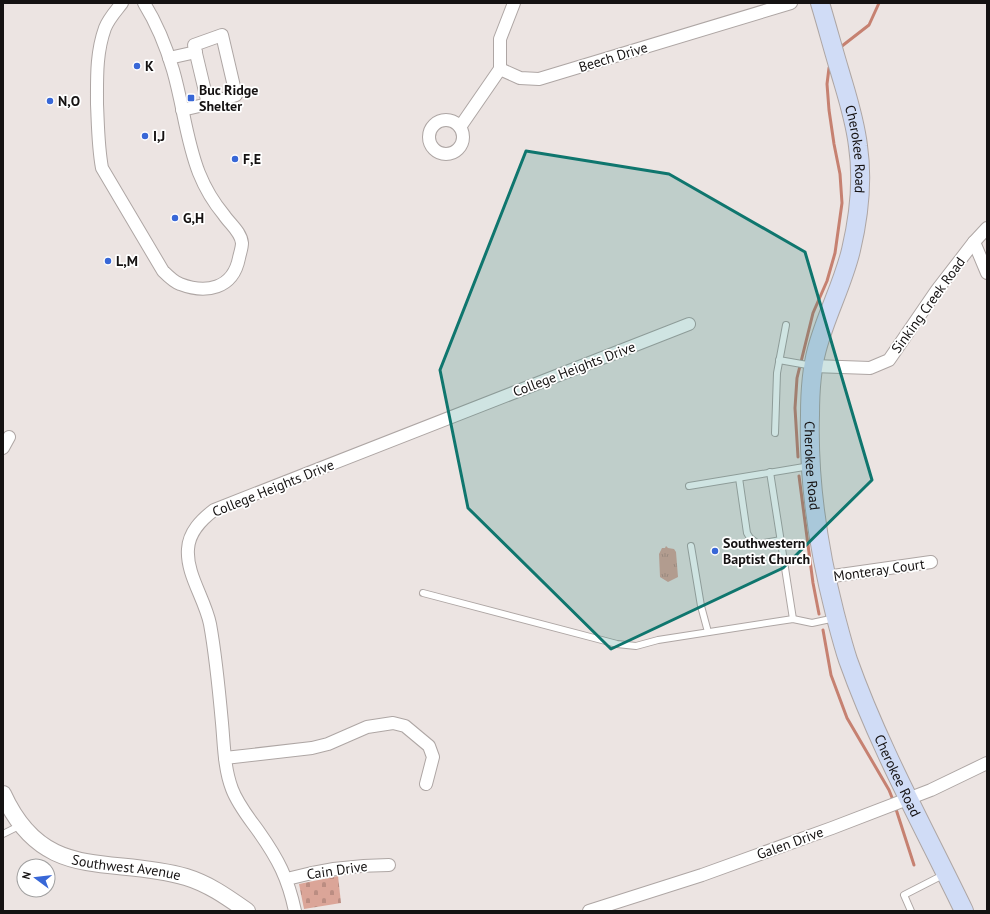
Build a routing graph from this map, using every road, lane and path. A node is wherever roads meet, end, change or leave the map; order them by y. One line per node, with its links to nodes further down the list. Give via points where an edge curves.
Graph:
1 (122, 3): 10 (street, via 112,15 98,51 99,151 102,168 163,272 178,284 203,289 218,287 233,274 242,242 200,174)
2 (144, 3): 7 (street, via 156,24)
3 (514, 3): 8 (street, via 500,39)
4 (791, 3): 8 (street, Beech Drive, via 539,79 520,78)
5 (820, 3): 18 (main road, Cherokee Road, via 852,111 859,148 860,172 859,209 851,252 822,332)
6 (196, 52): 7 (street); 9 (street); 9 (street, via 194,44 222,35 237,99)
7 (169, 58): 10 (street)
8 (500, 70): 11 (street)
9 (208, 104): 10 (street)
10 (182, 110)
11 (460, 127)
12 (987, 228): 13 (street, Sinking Creek Road)
13 (974, 242): 14 (street); 18 (street, Sinking Creek Road, via 889,360 870,368)
14 (987, 273)
15 (689, 324): 32 (street, College Heights Drive, via 214,510 202,519 194,529 189,542 189,563 209,621 217,663)
16 (786, 325): 17 (lane)
17 (779, 360): 18 (lane); 19 (lane)
18 (813, 366): 20 (main road, Cherokee Road, via 810,418)
19 (775, 433)
20 (812, 466): 21 (lane); 27 (main road, Cherokee Road, via 817,522)
21 (770, 472): 22 (lane); 24 (lane)
22 (739, 478): 23 (lane); 24 (lane, via 747,533 750,538 758,544)
23 (689, 486)
24 (781, 540): 30 (lane)
25 (691, 546): 31 (lane)
26 (931, 562): 27 (street, Monteray Court)
27 (826, 577): 29 (main road, Cherokee Road)
28 (423, 593): 31 (lane, via 617,644 636,646)
29 (836, 617): 30 (lane, via 812,623); 36 (main road, Cherokee Road, via 847,658 863,700)
30 (793, 619): 31 (lane)
31 (708, 632)
32 (225, 758): 34 (street, via 312,748 367,727 393,723 405,726 429,746 433,757); 41 (street, College Heights Drive, via 231,788 237,801 278,861)
33 (987, 763): 36 (street, Galen Drive)
34 (426, 784)
35 (3, 794): 37 (street, Southwest Avenue)
36 (908, 800): 40 (main road, Cherokee Road); 44 (street, Galen Drive, via 702,875)
37 (21, 825): 38 (lane); 42 (street, Southwest Avenue, via 37,841 57,854 90,863 160,871 190,878 222,893)
38 (3, 834)
39 (389, 864): 41 (street, Cain Drive, via 338,868)
40 (946, 873): 45 (lane, via 904,895); 46 (main road, Cherokee Road)
41 (287, 879): 43 (street, College Heights Drive)
42 (247, 911)
43 (295, 911)
44 (589, 911)
45 (911, 911)
46 (963, 911)

